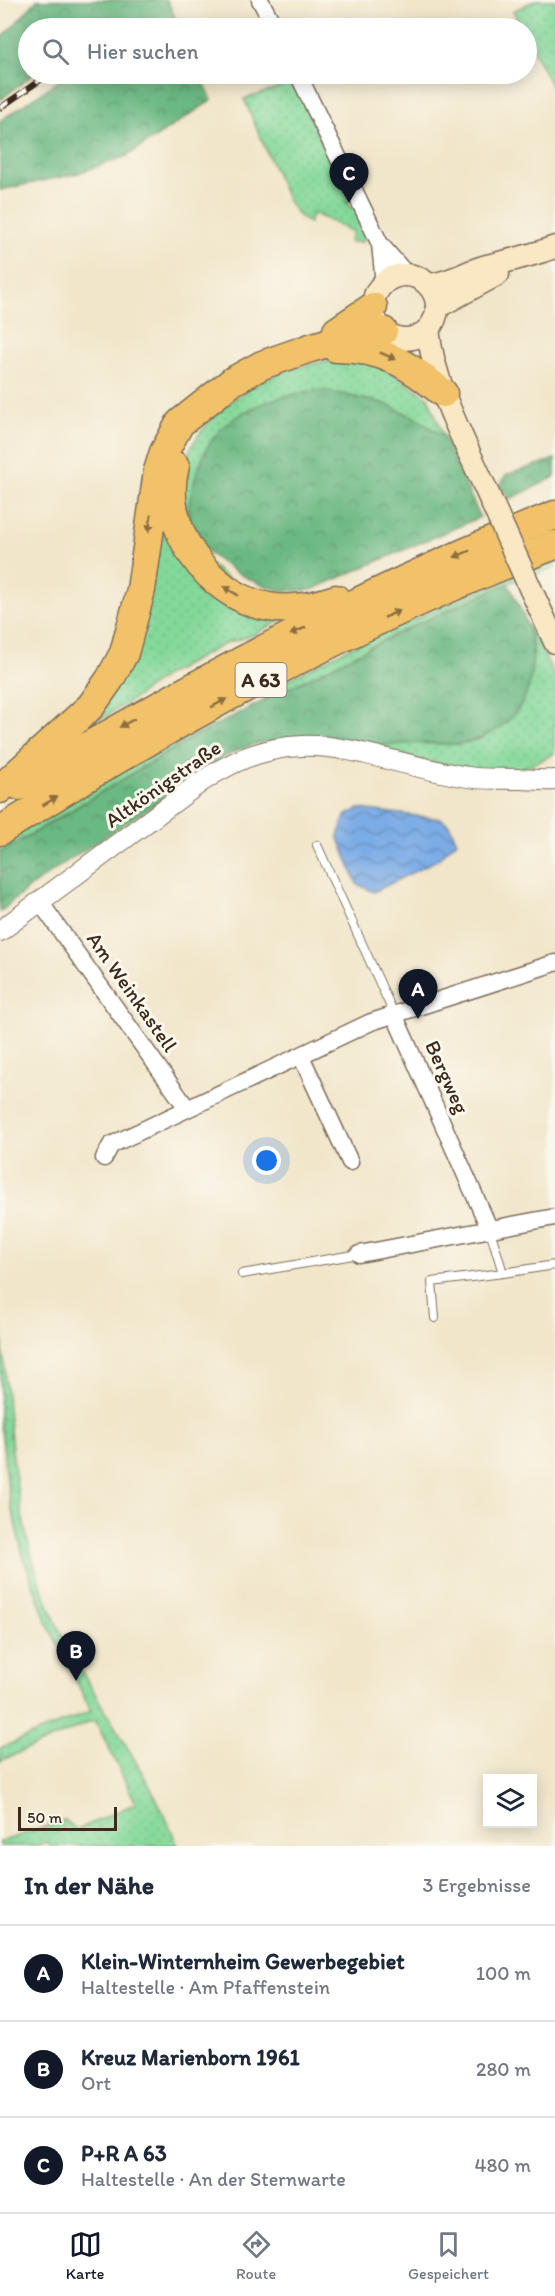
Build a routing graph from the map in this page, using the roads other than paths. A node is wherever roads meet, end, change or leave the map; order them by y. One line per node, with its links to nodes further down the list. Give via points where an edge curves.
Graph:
1 (260, 0): 2 (street)
2 (270, 18)
3 (303, 84): 4 (street)
4 (380, 244): 7 (street); 10 (street)
5 (555, 247): 6 (main road)
6 (520, 260): 8 (main road); 9 (main road)
7 (407, 275): 8 (main road); 10 (main road, via 395,277)
8 (428, 285): 9 (main road)
9 (437, 308): 11 (main road)
10 (386, 315): 11 (main road, via 418,337); 12 (highway); 13 (main road)
11 (428, 330): 13 (main road)
12 (310, 348): 13 (highway, one-way to 13, via 378,352 419,373); 14 (highway, via 262,365 233,381)
13 (443, 393): 18 (main road, bridge)
14 (192, 413): 17 (highway, one-way to 14, via 312,606 288,609 251,602 224,587 190,550 172,505 174,471); 22 (highway, one-way to 22, via 172,433 158,471 141,590 115,670 91,706)
15 (555, 515): 17 (highway, A 63, one-way to 17)
16 (555, 545): 24 (highway, A 63, one-way to 16, via 267,677 415,603)
17 (407, 577): 23 (highway, A 63, one-way to 23, via 254,653)
18 (555, 642)
19 (555, 766): 20 (street, Altkönigstraße)
20 (519, 778): 21 (street, Altkönigstraße); 26 (street, Altkönigstraße, via 471,778 320,744 276,747 217,771)
21 (555, 780)
22 (0, 789)
23 (0, 798)
24 (0, 831)
25 (317, 844): 29 (lane, Bergweg)
26 (47, 897): 27 (street, Altkönigstraße); 31 (street, Am Weinkastell)
27 (0, 931)
28 (555, 963): 29 (street)
29 (394, 1014): 30 (street); 35 (street, Bergweg)
30 (301, 1056): 31 (street); 33 (street)
31 (187, 1108): 32 (street, via 111,1145)
32 (104, 1158)
33 (350, 1162)
34 (555, 1217): 35 (street)
35 (490, 1230): 36 (street); 38 (lane)
36 (360, 1254): 39 (lane)
37 (555, 1265): 38 (lane)
38 (503, 1273): 40 (lane, via 432,1282)
39 (242, 1274)
40 (435, 1318)

